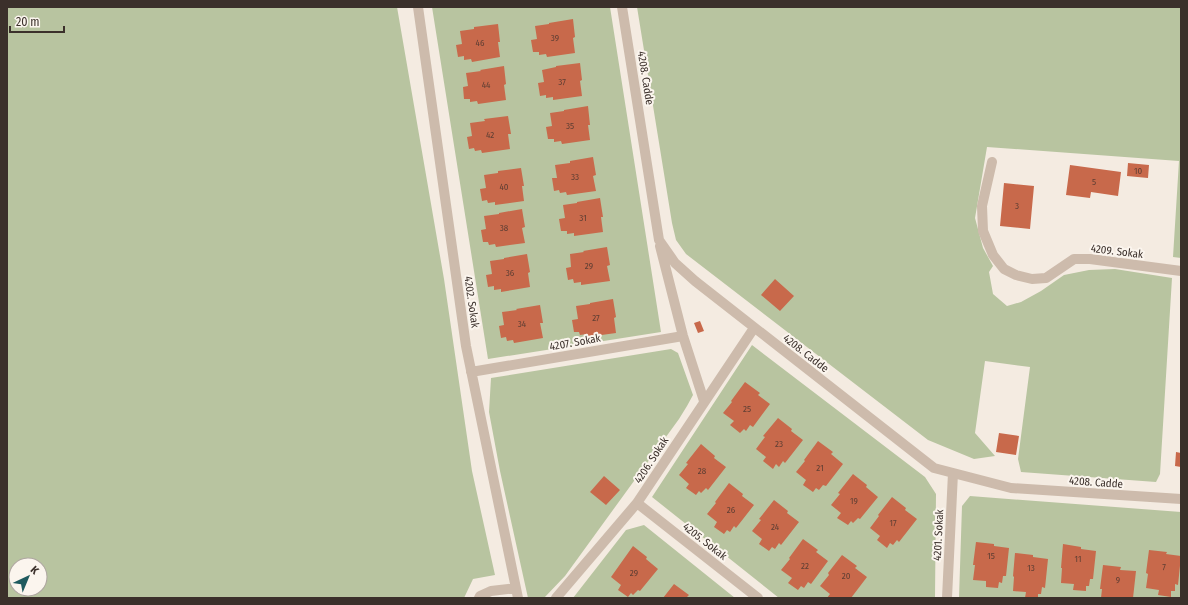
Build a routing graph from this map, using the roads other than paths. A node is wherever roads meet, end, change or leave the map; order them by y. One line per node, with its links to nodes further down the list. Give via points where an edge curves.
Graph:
1 (418, 7): 8 (street, 4202. Sokak)
2 (622, 7): 4 (street, 4208. Cadde)
3 (992, 162): 5 (street, 4209. Sokak, via 982,206 983,231 993,255 1004,269 1032,279 1046,278 1074,259 1090,259)
4 (659, 240): 6 (street, 4208. Cadde, via 675,263); 7 (street)
5 (1181, 271)
6 (754, 328): 9 (street, 4206. Sokak); 10 (street, 4208. Cadde, via 934,468)
7 (683, 336): 8 (street, 4207. Sokak); 9 (street)
8 (471, 372): 13 (street, 4202. Sokak)
9 (704, 401): 12 (street, 4206. Sokak)
10 (953, 473): 11 (street, 4208. Cadde, via 1012,488); 17 (street, 4201. Sokak)
11 (1181, 499)
12 (637, 503): 15 (street, 4206. Sokak); 16 (street, 4205. Sokak)
13 (517, 593): 14 (street, via 491,591)
14 (480, 598)
15 (556, 598)
16 (758, 598)
17 (947, 598)

